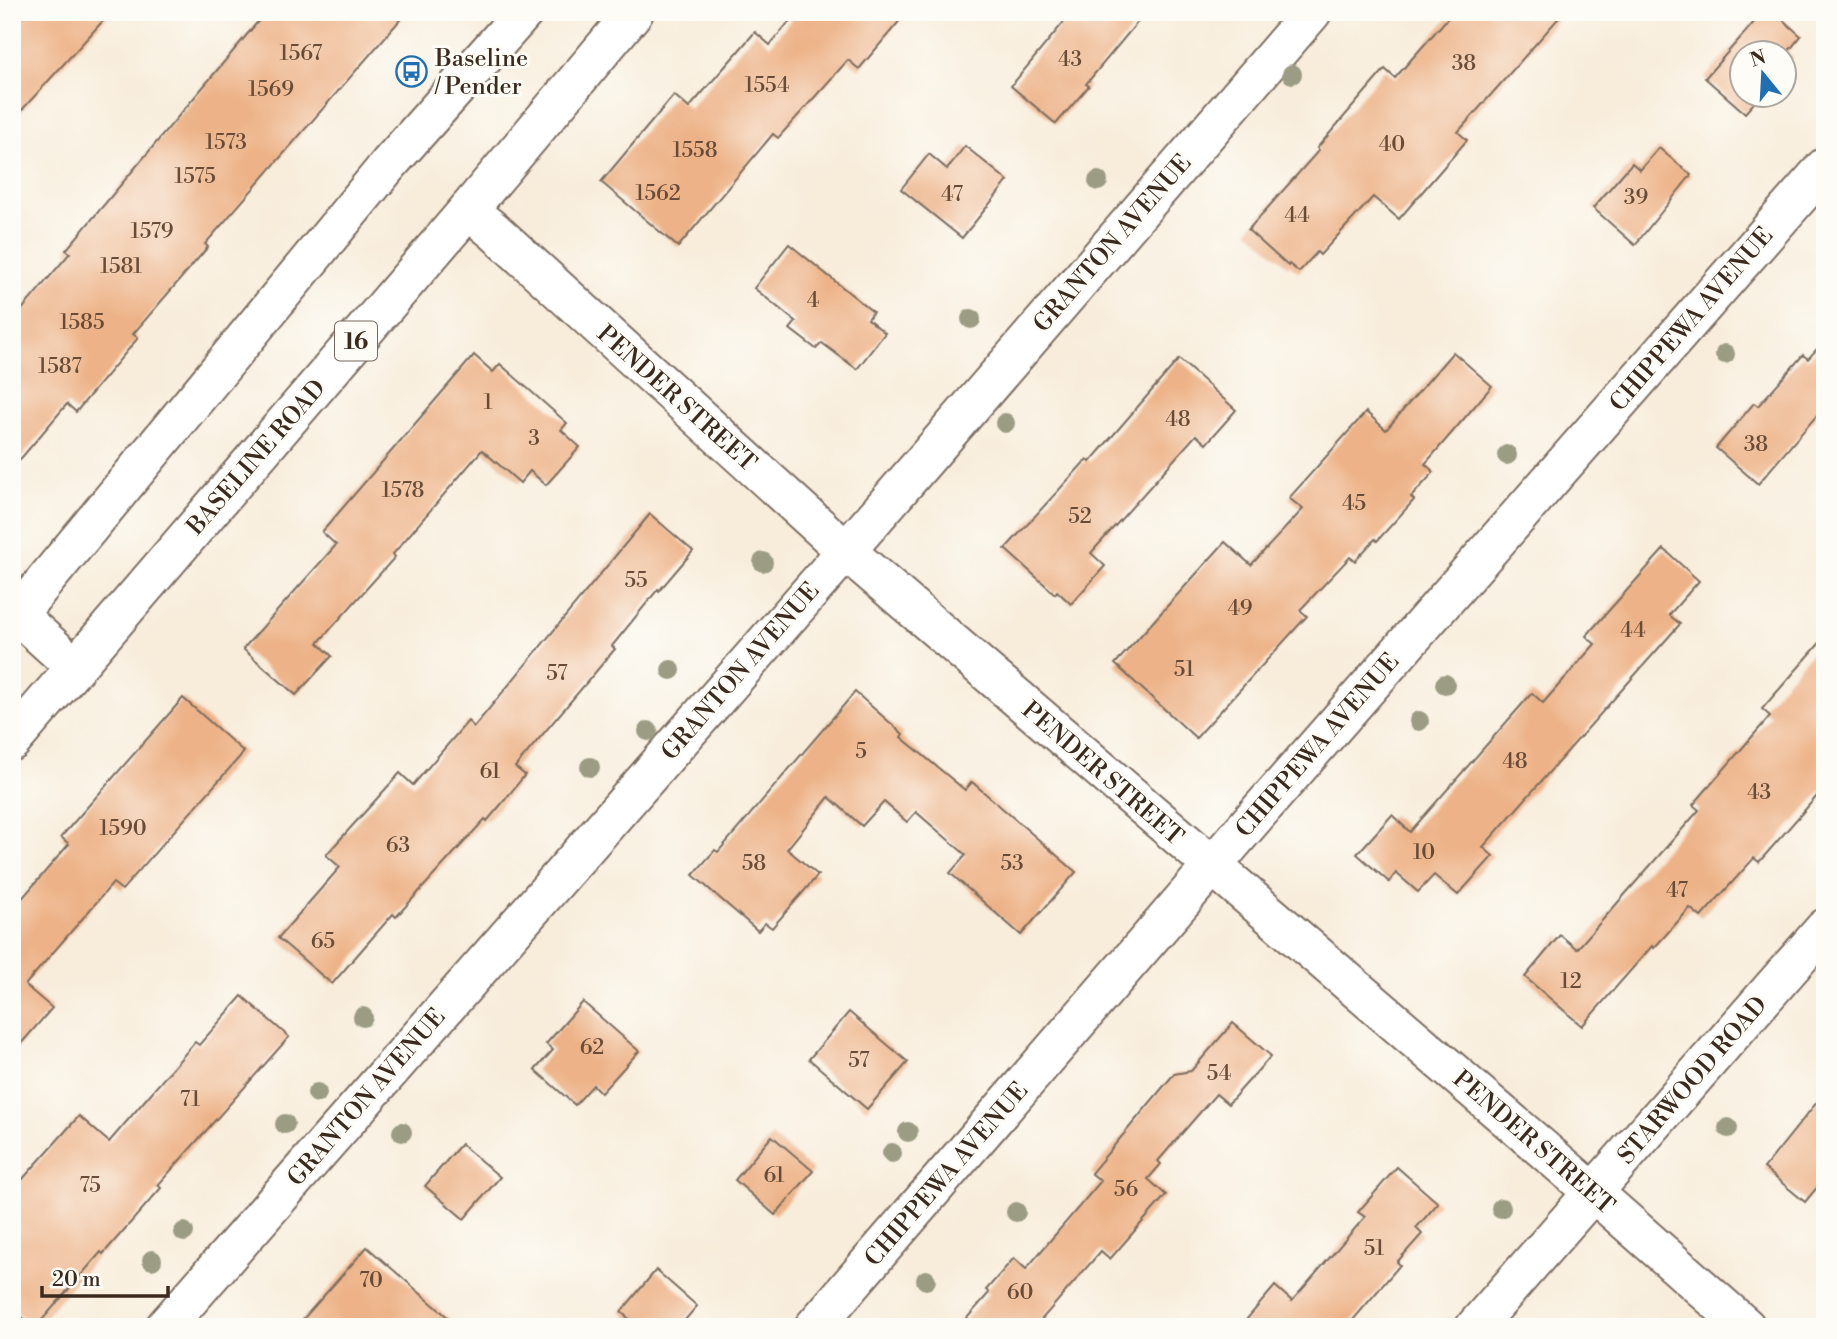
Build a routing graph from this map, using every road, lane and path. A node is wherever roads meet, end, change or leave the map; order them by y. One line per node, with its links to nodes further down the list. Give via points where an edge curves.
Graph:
1 (524, 12): 7 (street, via 389,164)
2 (634, 12): 5 (street, BASELINE ROAD / 16)
3 (1312, 12): 6 (street, GRANTON AVENUE)
4 (1825, 167): 10 (street, CHIPPEWA AVENUE)
5 (468, 210): 6 (street, PENDER STREET); 8 (street, BASELINE ROAD / 16)
6 (846, 551): 10 (street, PENDER STREET); 13 (street, GRANTON AVENUE)
7 (14, 615): 8 (street)
8 (75, 667): 9 (street, BASELINE ROAD / 16)
9 (12, 741)
10 (1211, 867): 12 (street, PENDER STREET); 14 (street, CHIPPEWA AVENUE)
11 (1825, 928): 12 (street, STARWOOD ROAD)
12 (1594, 1193): 15 (street, STARWOOD ROAD); 16 (street, PENDER STREET)
13 (165, 1327)
14 (814, 1327)
15 (1475, 1327)
16 (1746, 1327)

